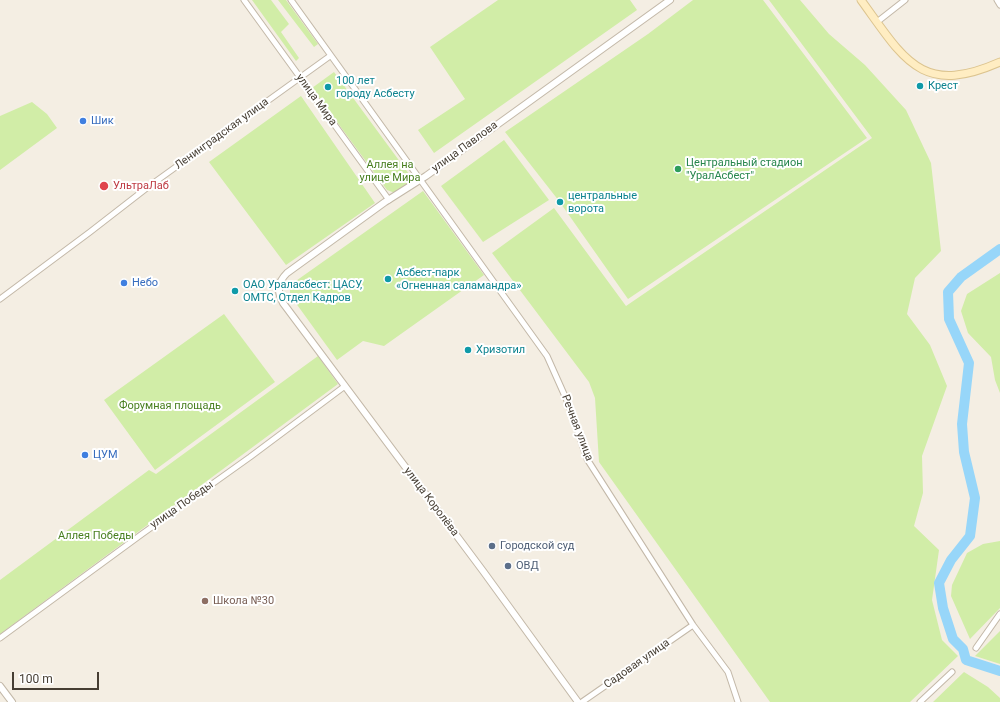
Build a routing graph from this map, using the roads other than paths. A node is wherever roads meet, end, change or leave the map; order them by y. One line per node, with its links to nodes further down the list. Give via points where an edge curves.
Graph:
1 (244, 0): 11 (street, улица Мира)
2 (291, 0): 9 (street)
3 (670, 0): 12 (street, улица Павлова)
4 (861, 0): 8 (main road)
5 (905, 0): 8 (street)
6 (996, 0): 7 (street)
7 (1000, 5)
8 (877, 22): 10 (main road, via 905,57 933,74 968,74)
9 (330, 56): 11 (street, Ленинградская улица); 12 (street)
10 (1000, 62)
11 (300, 78): 13 (street, улица Мира); 14 (street, Ленинградская улица, via 148,187)
12 (420, 180): 13 (street, улица Павлова); 18 (street, Речная улица, via 547,356 568,403 587,459)
13 (389, 200): 15 (street, улица Павлова, via 287,273 280,280 278,287 278,294)
14 (0, 299)
15 (283, 303): 16 (street, улица Королёва)
16 (345, 386): 19 (street, улица Победы); 24 (street, улица Королёва)
17 (1000, 614): 20 (street)
18 (693, 625): 25 (street, Садовая улица); 26 (street, Речная улица, via 728,672)
19 (0, 638)
20 (976, 648)
21 (952, 672): 27 (street)
22 (0, 686): 23 (street)
23 (12, 702)
24 (578, 702)
25 (582, 702)
26 (738, 702)
27 (920, 702)

